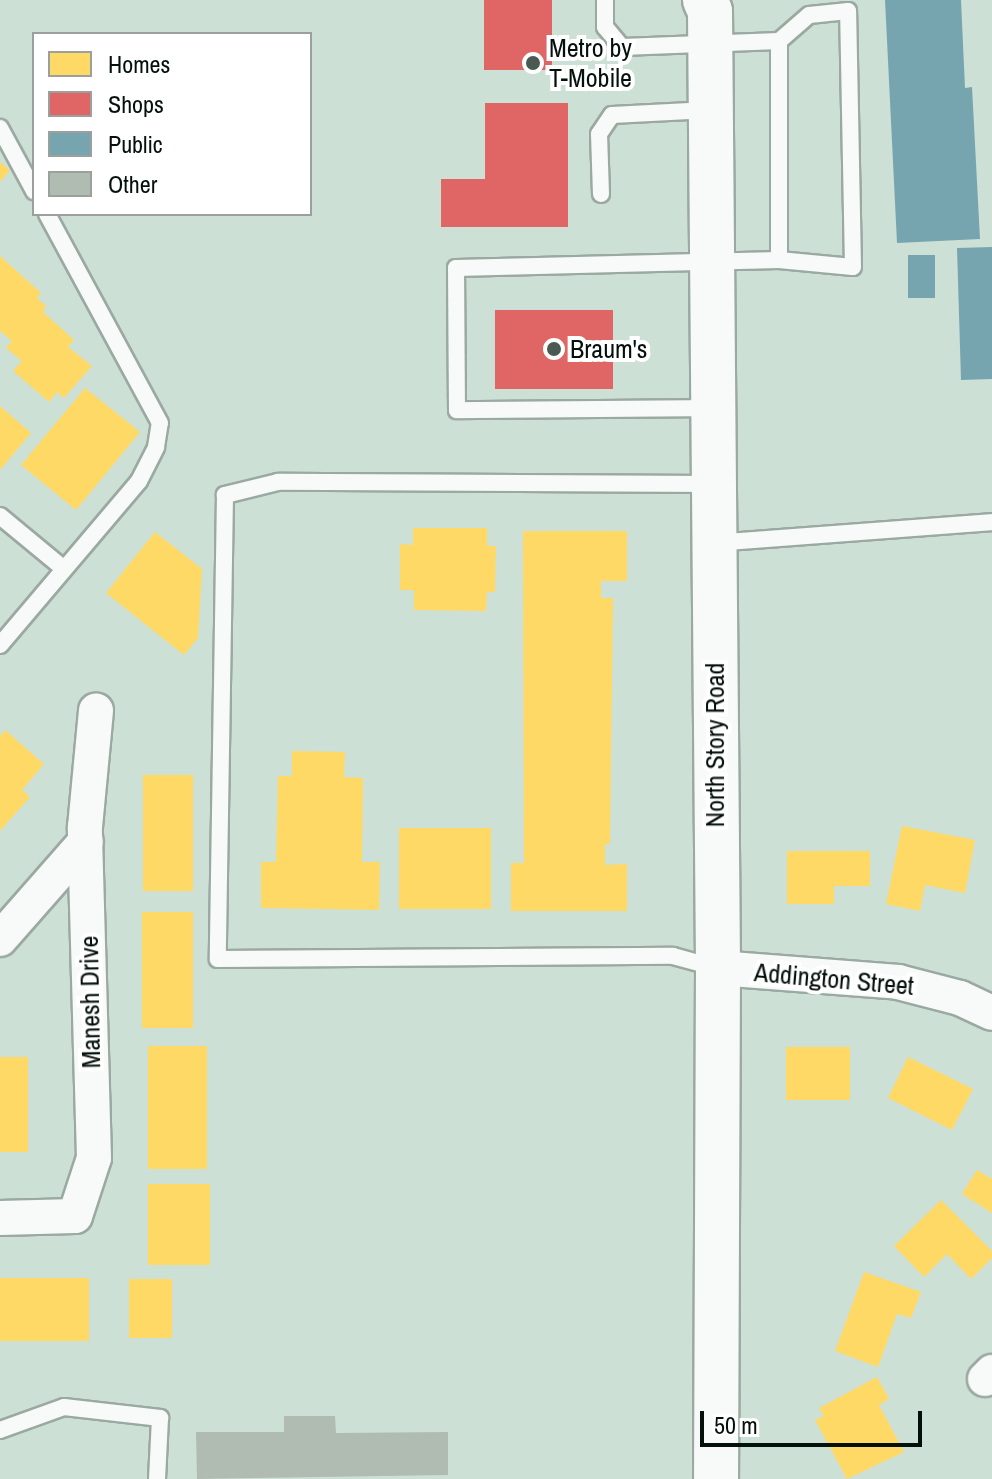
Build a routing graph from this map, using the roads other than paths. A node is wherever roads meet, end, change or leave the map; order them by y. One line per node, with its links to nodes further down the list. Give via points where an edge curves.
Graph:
1 (605, 0): 2 (lane, via 605,27 622,47)
2 (711, 14): 3 (lane); 4 (main road, North Story Road)
3 (779, 41): 9 (lane); 9 (lane, via 809,15 848,11 853,267)
4 (711, 110): 7 (lane, via 612,115 599,134); 10 (main road, North Story Road)
5 (0, 128): 6 (lane)
6 (32, 187)
7 (601, 194)
8 (48, 216): 16 (lane, via 160,423 156,447 139,481)
9 (779, 260): 10 (lane)
10 (712, 264): 11 (main road, North Story Road); 11 (lane, via 456,268 456,284 457,410)
11 (713, 408): 12 (main road, North Story Road)
12 (713, 484): 15 (main road, North Story Road); 21 (lane, via 278,482 225,495 218,959 673,956)
13 (0, 516): 16 (lane)
14 (992, 522): 15 (lane)
15 (714, 543): 21 (main road, North Story Road)
16 (64, 569): 17 (lane)
17 (0, 645)
18 (96, 711): 19 (street, Manesh Drive)
19 (86, 841): 20 (street); 23 (street, Manesh Drive, via 94,1158 75,1216)
20 (0, 939)
21 (718, 968): 22 (street, Addington Street, via 898,982 960,998); 26 (main road, North Story Road)
22 (992, 1013)
23 (0, 1218)
24 (0, 1430): 25 (lane, via 64,1407 160,1418)
25 (157, 1479)
26 (716, 1479)

